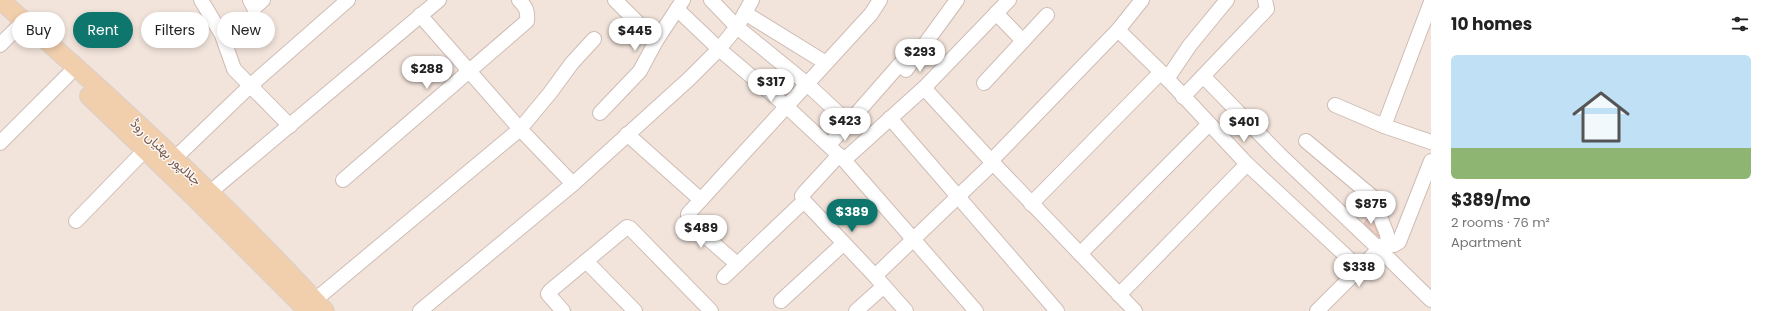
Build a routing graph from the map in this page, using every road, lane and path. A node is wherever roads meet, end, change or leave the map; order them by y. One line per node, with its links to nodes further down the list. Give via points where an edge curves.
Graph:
1 (0, 0): 59 (main road, جلالپور بھٹیاں روڈ, via 70,61)
2 (201, 0): 41 (street, via 222,34 234,69)
3 (250, 0): 4 (street, via 254,8)
4 (262, 0)
5 (348, 0): 41 (street)
6 (439, 0): 22 (street)
7 (519, 0): 35 (street, via 528,13 527,21)
8 (615, 0): 29 (street)
9 (711, 0): 25 (street)
10 (752, 0): 19 (street)
11 (880, 0): 34 (street, via 871,14)
12 (957, 0): 48 (street, via 906,70 900,64)
13 (1009, 0): 20 (street)
14 (1142, 0): 26 (street)
15 (1227, 0): 37 (street)
16 (1264, 0): 38 (street, via 1267,9)
17 (1431, 2): 51 (street)
18 (680, 4): 29 (street); 33 (street)
19 (745, 13): 25 (street); 34 (street)
20 (996, 13): 30 (street); 42 (street)
21 (0, 15): 24 (main road, جلالپور بھٹیاں روڈ)
22 (420, 15): 35 (street); 50 (street)
23 (1047, 15): 30 (street)
24 (12, 26)
25 (738, 26): 33 (street); 40 (street)
26 (1118, 30): 37 (street); 61 (street, via 994,158)
27 (12, 33): 31 (street)
28 (594, 39): 52 (street)
29 (656, 41): 46 (street, via 640,70)
30 (1023, 41): 39 (street)
31 (0, 45)
32 (37, 48): 36 (main road, جلالپور بھٹیاں روڈ)
33 (719, 49): 45 (street); 53 (street)
34 (826, 62): 40 (street)
35 (470, 71): 52 (street); 63 (street)
36 (68, 75): 56 (street); 57 (main road, جلالپور بھٹیاں روڈ)
37 (1164, 75): 43 (street); 69 (street)
38 (1203, 76): 43 (street); 73 (street, via 1279,154)
39 (984, 83)
40 (807, 84): 45 (street); 48 (street)
41 (251, 85): 50 (street); 59 (street)
42 (924, 88): 47 (street); 61 (street)
43 (1183, 97): 49 (street)
44 (1335, 105): 51 (street)
45 (786, 106): 58 (street); 67 (street)
46 (600, 113)
47 (890, 118): 58 (street); 66 (street)
48 (848, 123): 58 (street)
49 (1209, 124): 62 (street); 74 (street)
50 (290, 126): 65 (street)
51 (1384, 126): 55 (street)
52 (520, 128): 64 (street); 83 (street)
53 (627, 134): 64 (street); 67 (street)
54 (1306, 142): 73 (street, via 1381,204 1379,214 1388,238)
55 (1431, 142)
56 (0, 143)
57 (145, 150): 70 (street); 83 (main road, جلالپور بھٹیاں روڈ)
58 (837, 153): 68 (street, via 802,196); 71 (street)
59 (174, 159): 65 (main road, جلالپور بھٹیاں روڈ)
60 (1431, 162): 73 (street, via 1400,240 1394,245)
61 (993, 163): 66 (street); 69 (street)
62 (1247, 164): 77 (street); 80 (street)
63 (343, 180)
64 (573, 184): 84 (street)
65 (209, 193): 83 (main road, جلالپور بھٹیاں روڈ)
66 (958, 196): 71 (street); 91 (street)
67 (701, 200): 76 (street, via 688,214 690,222)
68 (804, 201): 72 (street); 76 (street)
69 (1031, 204): 74 (street)
70 (76, 221)
71 (913, 239): 79 (street); 90 (street)
72 (844, 243): 79 (street); 82 (street)
73 (1383, 246): 77 (street); 81 (street)
74 (1080, 254): 80 (street)
75 (586, 261): 85 (street, via 548,294); 86 (street); 87 (street, via 623,230 630,228)
76 (737, 264): 78 (street)
77 (1359, 268): 93 (street)
78 (724, 276)
79 (879, 280): 88 (street); 89 (street)
80 (1119, 295): 92 (street)
81 (1431, 300)
82 (781, 301)
83 (316, 307)
84 (420, 311)
85 (563, 311)
86 (635, 311)
87 (711, 311)
88 (856, 311)
89 (906, 311)
90 (976, 311)
91 (1057, 311)
92 (1135, 311)
93 (1317, 311)

